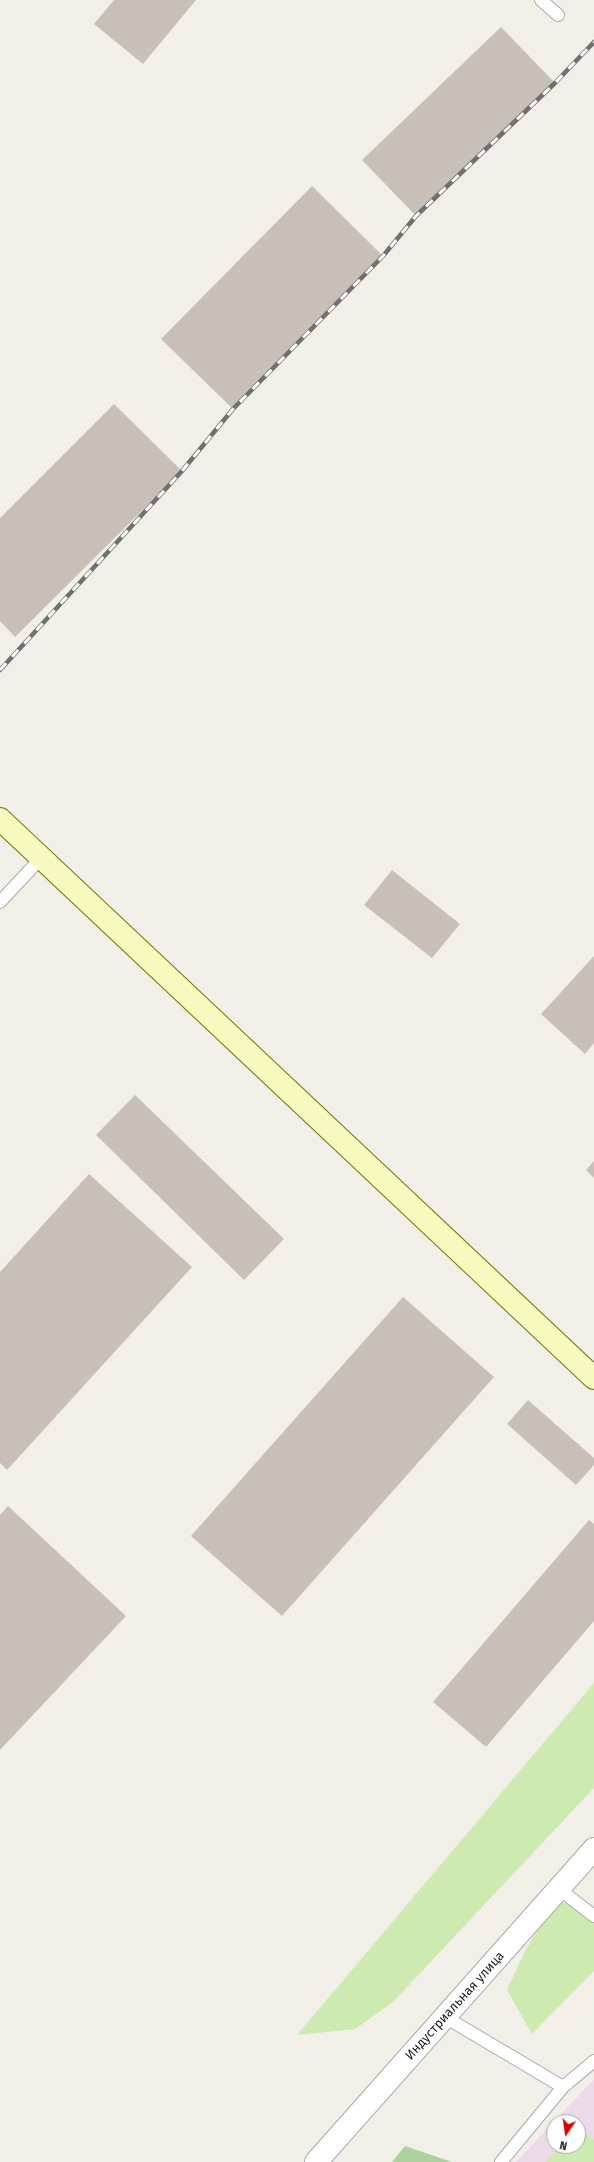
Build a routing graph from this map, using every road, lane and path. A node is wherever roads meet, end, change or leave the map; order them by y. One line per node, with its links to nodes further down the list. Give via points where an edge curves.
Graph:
1 (540, 0): 2 (lane)
2 (558, 15)
3 (0, 819): 4 (main road)
4 (41, 858): 5 (lane); 6 (main road)
5 (0, 902)
6 (594, 1378)
7 (594, 1849): 8 (street, Индустриальная улица)
8 (559, 1889): 9 (lane); 10 (street, Индустриальная улица)
9 (594, 1916)
10 (445, 2018): 12 (lane); 13 (street, Индустриальная улица)
11 (594, 2062): 12 (lane)
12 (564, 2087): 14 (lane)
13 (316, 2162)
14 (501, 2162)

